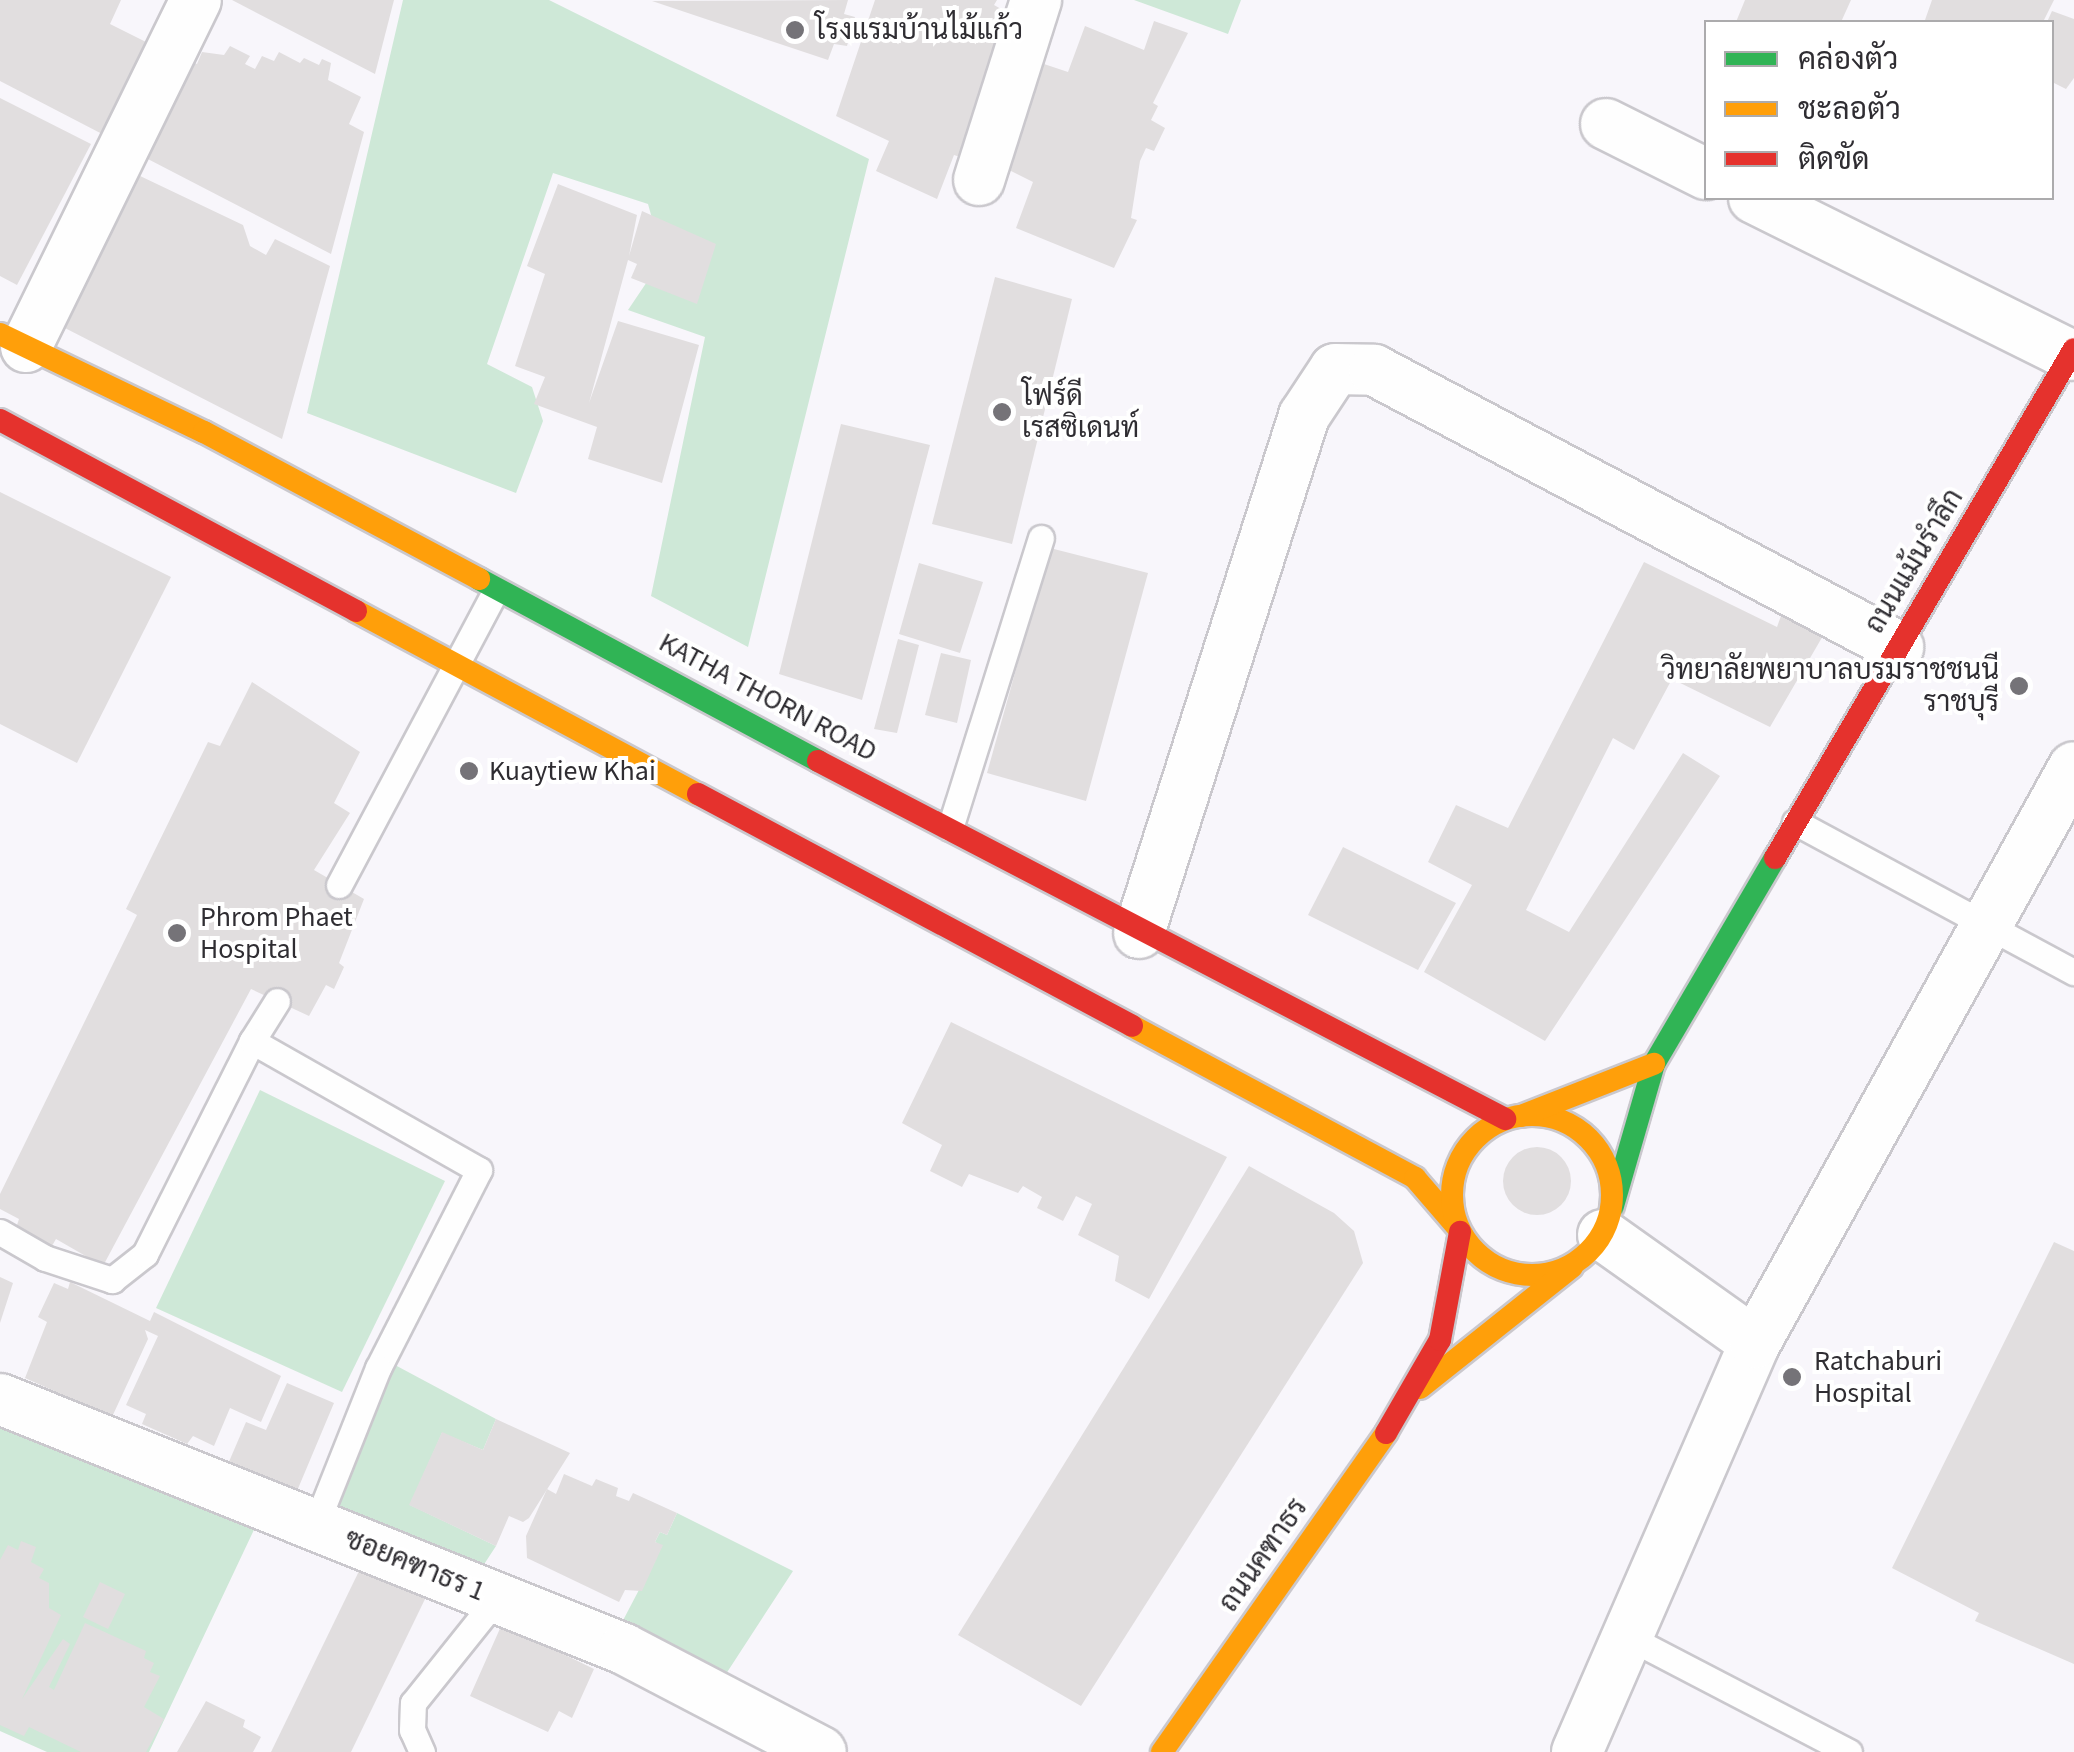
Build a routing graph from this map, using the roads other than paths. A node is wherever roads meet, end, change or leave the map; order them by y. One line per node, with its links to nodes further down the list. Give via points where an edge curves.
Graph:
1 (196, 0): 7 (street)
2 (1036, 0): 5 (street)
3 (1606, 124): 4 (street)
4 (1704, 173)
5 (979, 180)
6 (1758, 200): 8 (street)
7 (13, 340): 11 (street, KATHA THORN ROAD, via 204,432)
8 (2072, 352): 12 (street, ถนนแม้นรำลึก)
9 (0, 420): 13 (street)
10 (1041, 538): 16 (lane)
11 (496, 590): 13 (lane); 16 (street, KATHA THORN ROAD)
12 (1898, 646): 15 (street, ถนนแม้นรำลึก); 19 (street, via 1374,370 1336,369 1304,416)
13 (456, 660): 17 (lane); 25 (street, via 1415,1178)
14 (2074, 767): 18 (street)
15 (1794, 822): 18 (lane); 23 (street, ถนนแม้นรำลึก)
16 (950, 828): 19 (street, KATHA THORN ROAD)
17 (339, 885)
18 (1982, 924): 20 (lane); 28 (street)
19 (1139, 932): 24 (street, KATHA THORN ROAD)
20 (2074, 972)
21 (278, 1001): 22 (lane)
22 (252, 1041): 26 (lane, via 145,1254 112,1280 45,1258); 31 (lane, via 479,1170 378,1368)
23 (1654, 1064): 24 (street); 27 (street, ถนนแม้นรำลึก)
24 (1513, 1118): 25 (street, via 1478,1135 1459,1161 1451,1194); 27 (street, via 1546,1116 1589,1139 1604,1159)
25 (1459, 1230): 27 (street, via 1482,1259 1513,1274 1547,1275); 29 (street, ถนนคฑาธร, via 1440,1340)
26 (0, 1232)
27 (1598, 1234): 28 (street); 29 (street, ถนนคฑาธร)
28 (1754, 1343): 33 (street)
29 (1414, 1392): 36 (street, ถนนคฑาธร)
30 (0, 1399): 31 (street, ซอยคฑาธร 1)
31 (316, 1524): 32 (street, ซอยคฑาธร 1)
32 (497, 1598): 34 (lane, via 413,1703 412,1730); 35 (street, ซอยคฑาธร 1, via 624,1649)
33 (1630, 1638): 37 (street); 38 (lane)
34 (422, 1752)
35 (821, 1752)
36 (1162, 1752)
37 (1578, 1752)
38 (1850, 1752)

